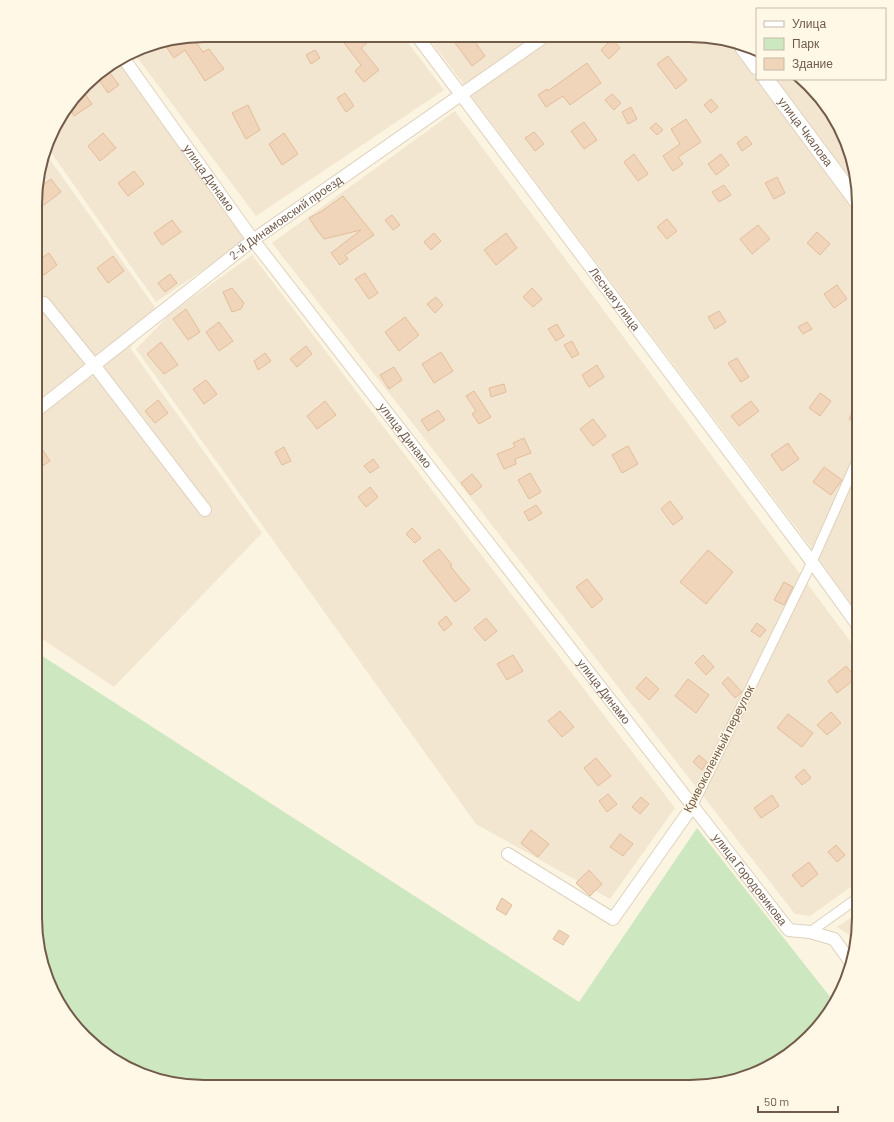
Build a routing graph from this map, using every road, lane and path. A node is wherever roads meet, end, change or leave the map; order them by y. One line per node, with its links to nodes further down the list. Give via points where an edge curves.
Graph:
1 (422, 42): 7 (street, Лесная улица)
2 (536, 42): 7 (street, 2-й Динамовский проезд)
3 (746, 52): 5 (street)
4 (126, 62): 9 (street, улица Динамо)
5 (756, 66)
6 (767, 80): 8 (street, улица Чкалова)
7 (462, 94): 9 (street, 2-й Динамовский проезд); 15 (street, Лесная улица)
8 (852, 195)
9 (253, 240): 11 (street, 2-й Динамовский проезд); 17 (street, улица Динамо)
10 (44, 302): 11 (street)
11 (94, 365): 12 (street, 2-й Динамовский проезд); 14 (street)
12 (42, 406)
13 (852, 472): 15 (street, Кривоколенный переулок)
14 (205, 510)
15 (812, 562): 16 (street, Лесная улица); 17 (street, Кривоколенный переулок)
16 (852, 618)
17 (692, 807): 18 (street, Кривоколенный переулок, via 613,919); 20 (street, улица Городовикова, via 789,930)
18 (508, 854)
19 (852, 902): 20 (street)
20 (810, 932): 21 (street, улица Городовикова, via 834,939)
21 (847, 957)

